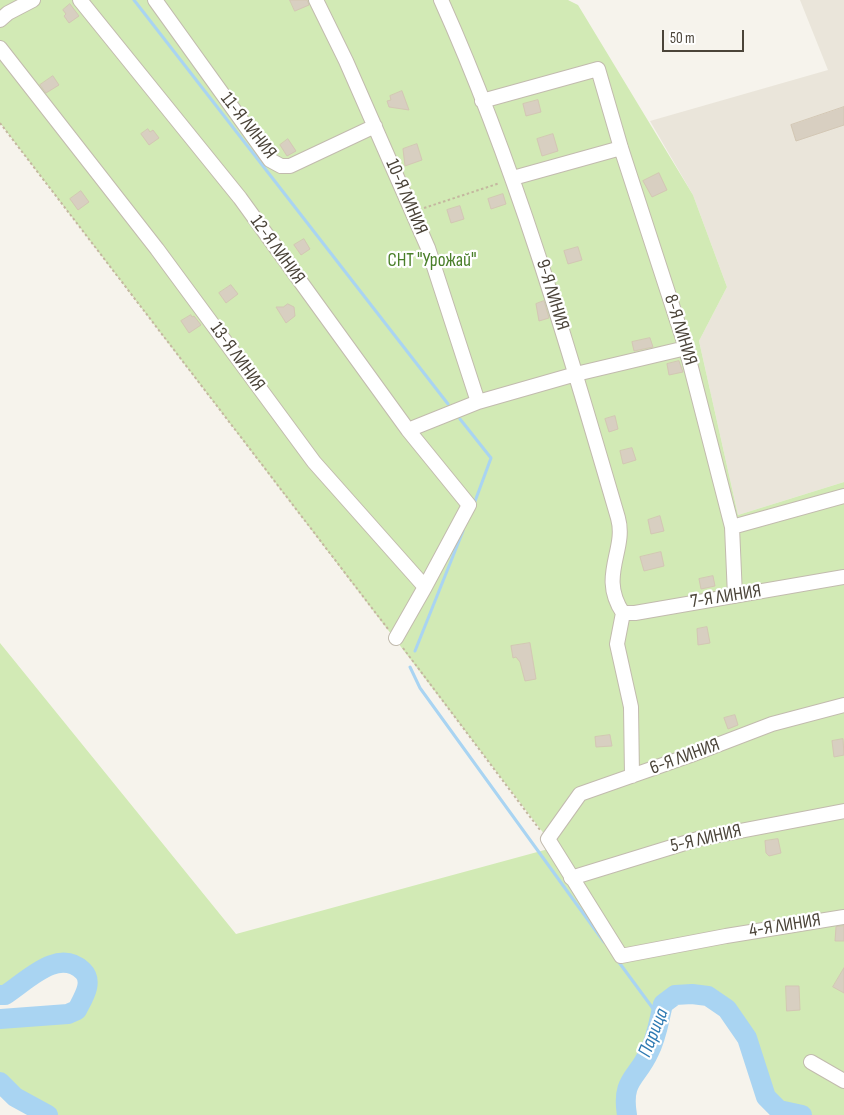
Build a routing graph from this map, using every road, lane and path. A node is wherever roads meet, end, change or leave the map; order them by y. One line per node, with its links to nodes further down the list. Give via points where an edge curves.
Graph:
1 (33, 0): 6 (street)
2 (80, 0): 17 (street, 12-Я ЛИНИЯ, via 240,198)
3 (155, 0): 10 (street, 11-Я ЛИНИЯ, via 270,160 281,166 290,166)
4 (316, 0): 10 (street, 10-Я ЛИНИЯ)
5 (441, 0): 8 (street, 9-Я ЛИНИЯ)
6 (0, 20)
7 (0, 48): 21 (street, 13-Я ЛИНИЯ, via 152,242 314,462)
8 (482, 101): 11 (street, 8-Я ЛИНИЯ, via 598,69); 12 (street, 9-Я ЛИНИЯ)
9 (0, 123): 24 (path)
10 (375, 126): 13 (street, 10-Я ЛИНИЯ)
11 (621, 148): 12 (street); 14 (street, 8-Я ЛИНИЯ)
12 (513, 178): 13 (path); 15 (street, 9-Я ЛИНИЯ)
13 (412, 211): 16 (street, 10-Я ЛИНИЯ, via 428,248)
14 (686, 348): 15 (street); 19 (street, 8-Я ЛИНИЯ)
15 (576, 374): 16 (street); 23 (street, 9-Я ЛИНИЯ, via 621,529 613,567 614,600)
16 (478, 402): 17 (street)
17 (408, 430): 21 (street, 12-Я ЛИНИЯ, via 468,505)
18 (844, 496): 19 (street)
19 (732, 527): 22 (street, 8-Я ЛИНИЯ)
20 (844, 577): 22 (street, 7-Я ЛИНИЯ)
21 (425, 587): 24 (street)
22 (735, 596): 23 (street, 7-Я ЛИНИЯ)
23 (623, 613): 26 (street, via 617,644 631,707)
24 (396, 638): 28 (path)
25 (844, 705): 26 (street, 6-Я ЛИНИЯ, via 772,724)
26 (632, 776): 28 (street, 6-Я ЛИНИЯ, via 580,794)
27 (844, 811): 29 (street, 5-Я ЛИНИЯ, via 698,839)
28 (548, 839): 29 (street)
29 (571, 878): 30 (street, 4-Я ЛИНИЯ, via 622,956)
30 (844, 917)
31 (811, 1062): 32 (street)
32 (844, 1081)

